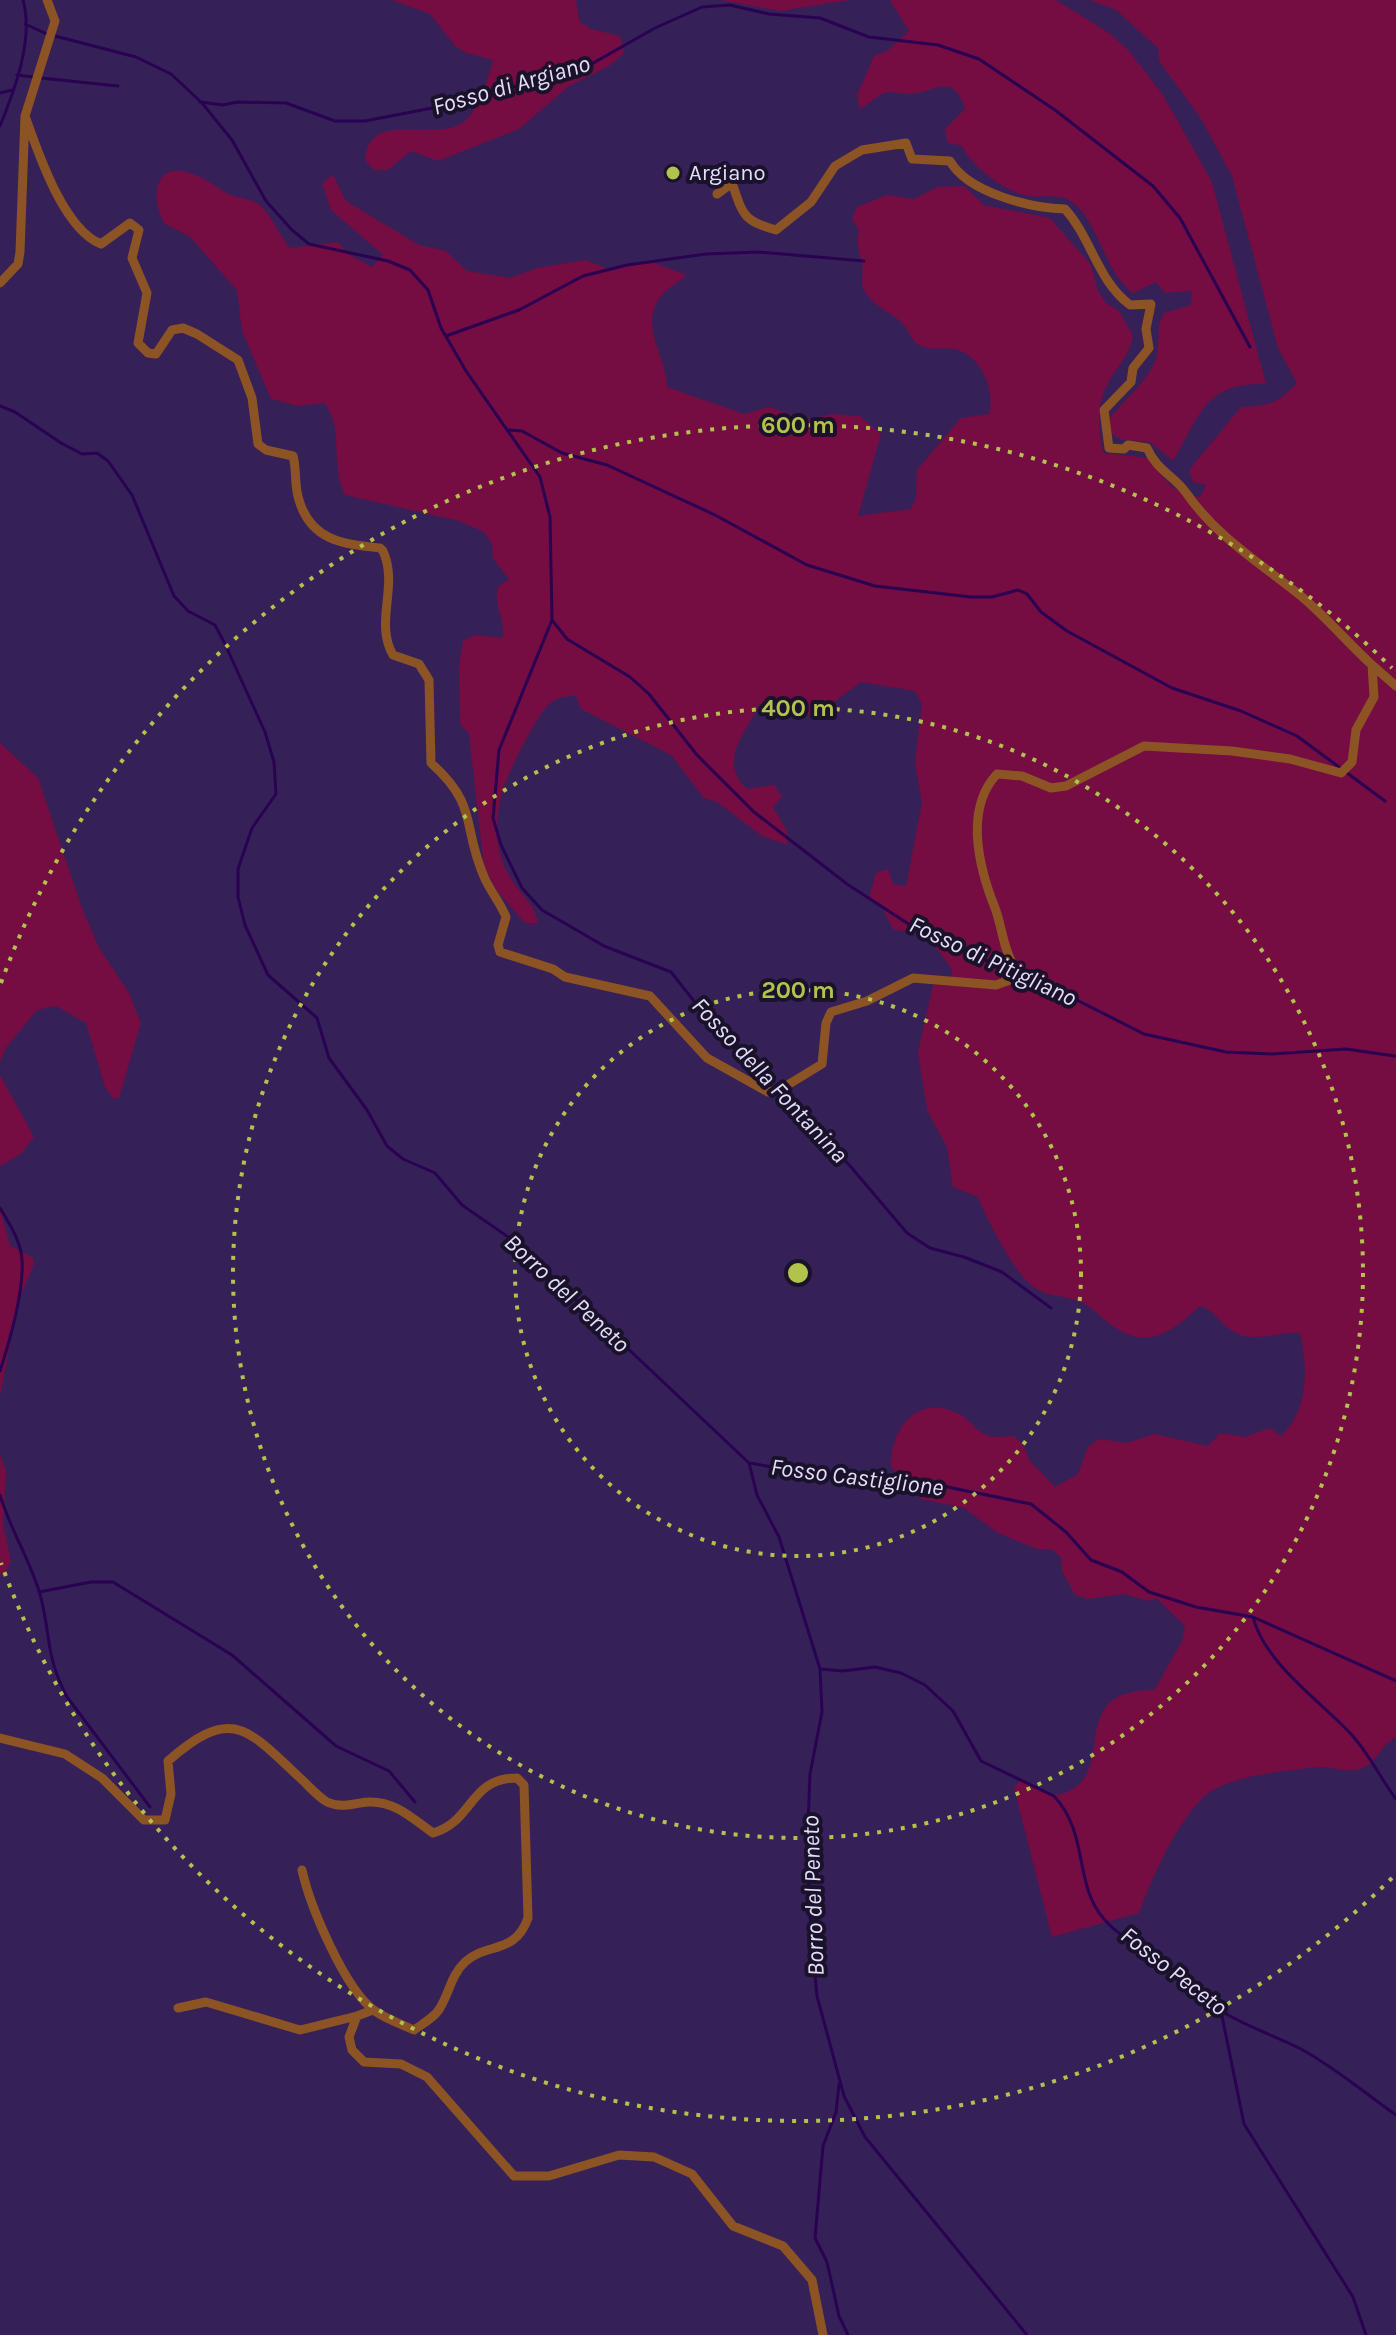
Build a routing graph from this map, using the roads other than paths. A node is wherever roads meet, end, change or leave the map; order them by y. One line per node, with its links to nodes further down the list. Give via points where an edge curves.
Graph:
1 (47, 0): 2 (street, via 55,21)
2 (25, 116): 4 (street, via 20,252 18,264); 5 (street, via 56,196 95,241 107,242 130,223 139,230 132,258 147,293 138,343 156,354 172,330 183,328 238,360 252,398 258,444 293,456 306,518 328,540 383,551 390,585 386,638 393,655 419,664 429,680 431,763 466,804 471,841 506,917 500,952 565,977 650,996 707,1058 768,1092 822,1064 831,1012 913,978 996,985 1013,979 1014,966 982,878 977,810 982,789 997,774 1022,776 1051,788 1066,786 1144,746 1232,751 1341,773 1352,762 1356,730 1374,697)
3 (717, 194): 5 (street, via 732,183 750,223 776,230 811,202 835,166 862,150 906,143 912,159 950,161 961,174 1018,203 1065,209 1111,291 1130,305 1151,304 1149,348 1133,368 1131,382 1104,410 1109,448 1147,448 1154,465 1186,490 1192,506 1224,539 1305,599)
4 (0, 283)
5 (1372, 665): 6 (street)
6 (1396, 686)
7 (0, 1738): 10 (street, via 65,1754 102,1778 144,1820 165,1820 171,1794 168,1761 209,1731 237,1728 255,1736 325,1801 340,1807 370,1802 395,1806 433,1833 458,1821 483,1786 517,1778 524,1785 527,1820 525,1928 516,1940 466,1961 446,1988 439,2011 414,2030)
8 (302, 1870): 10 (street, via 336,1959)
9 (178, 2008): 11 (street, via 206,2002 300,2030)
10 (373, 2010): 11 (street)
11 (357, 2016): 12 (street, via 349,2037 352,2050 364,2062 401,2064 427,2077 514,2176 549,2176 619,2155 654,2157 692,2174 733,2226 783,2246 812,2280)
12 (823, 2335)

